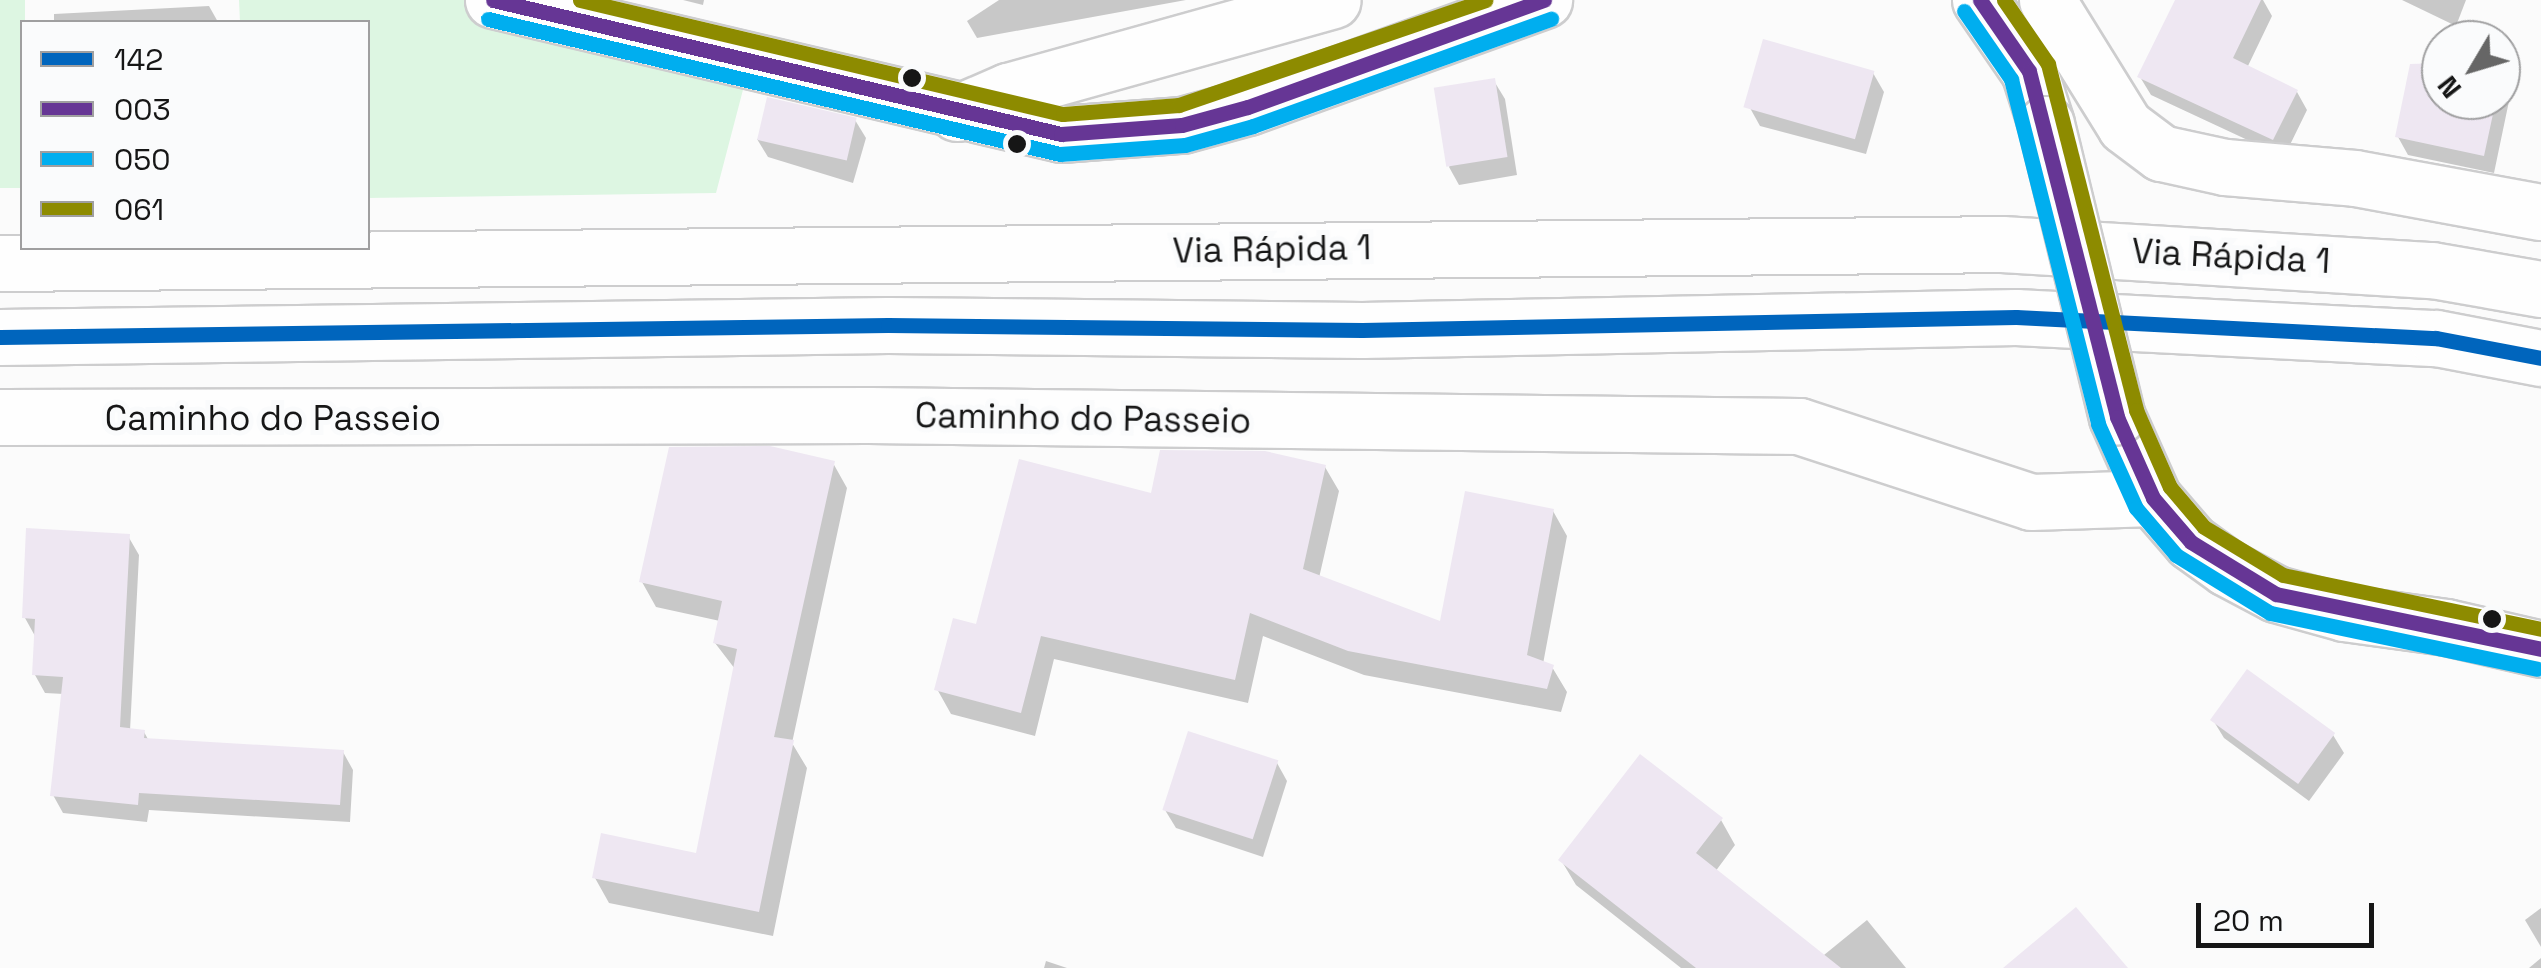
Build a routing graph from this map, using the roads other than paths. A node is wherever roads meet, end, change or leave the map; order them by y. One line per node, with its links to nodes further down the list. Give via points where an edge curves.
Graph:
1 (493, 0): 6 (main road, via 750,63 891,89)
2 (1333, 0): 6 (main road, via 1008,91)
3 (1544, 0): 6 (main road, via 1182,125 1060,134)
4 (1980, 0): 13 (main road, bridge, via 2030,71 2117,417)
5 (2047, 0): 7 (main road, via 2125,126 2161,153 2225,167 2355,178)
6 (957, 113)
7 (2541, 212)
8 (0, 263): 9 (main road, Via Rápida 1, via 2002,244 2432,270)
9 (2541, 289)
10 (0, 337): 11 (main road, Via Rápida 1, via 888,325 1362,330 2016,318 2436,338)
11 (2541, 358)
12 (0, 416): 13 (main road, Caminho do Passeio, via 869,415 1799,426 2030,502)
13 (2153, 498): 14 (main road, via 2191,542 2276,594)
14 (2541, 649)

